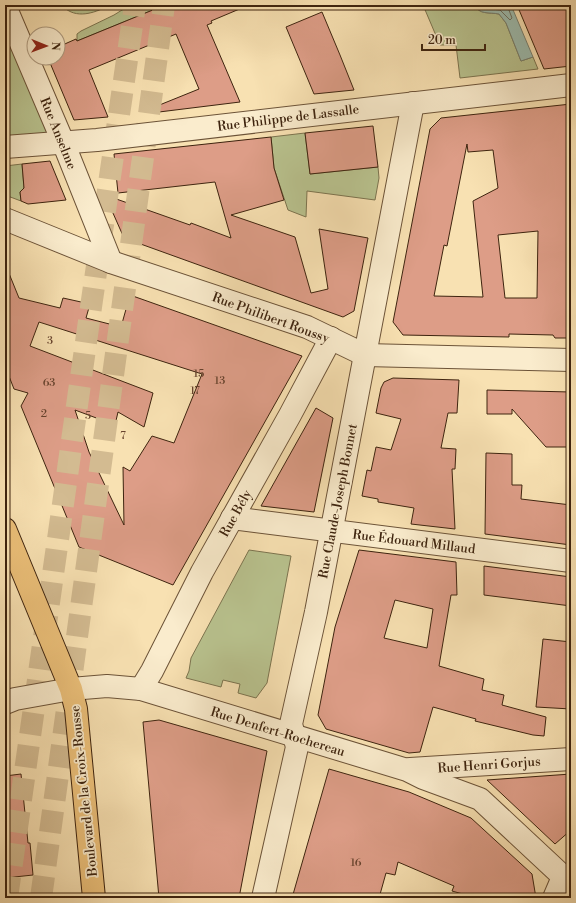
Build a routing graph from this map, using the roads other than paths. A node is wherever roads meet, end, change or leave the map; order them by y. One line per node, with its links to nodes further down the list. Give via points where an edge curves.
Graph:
1 (5, 6): 4 (street, Rue Anselme)
2 (571, 85): 3 (street, Rue Philippe de Lassalle)
3 (413, 103): 4 (street, Rue Philippe de Lassalle); 9 (street, Rue Claude-Joseph Bonnet)
4 (63, 142): 5 (street, Rue Philippe de Lassalle); 7 (street, Rue Anselme)
5 (5, 147)
6 (5, 219): 7 (street, Rue Philibert Roussy)
7 (111, 262): 8 (street, Rue Philibert Roussy)
8 (331, 338): 9 (street, Rue Philibert Roussy); 11 (street, Rue Bély)
9 (365, 355): 10 (street, Rue Philibert Roussy); 13 (street, Rue Claude-Joseph Bonnet)
10 (571, 360)
11 (232, 518): 13 (street, Rue Édouard Millaud); 16 (street, Rue Bély)
12 (5, 529): 15 (main road, Boulevard de la Croix-Rousse)
13 (332, 531): 14 (street, Rue Édouard Millaud); 18 (street, Rue Claude-Joseph Bonnet, via 291,724)
14 (571, 561)
15 (71, 689): 16 (street, Rue Denfert-Rochereau, via 107,686); 17 (street, Rue Denfert-Rochereau); 24 (main road, Boulevard de la Croix-Rousse, via 79,726)
16 (141, 689): 18 (street, Rue Denfert-Rochereau)
17 (5, 703)
18 (294, 736): 21 (street, Rue Denfert-Rochereau); 25 (street, Rue Claude-Joseph Bonnet, via 297,747)
19 (571, 759): 20 (street, Rue Henri Gorjus)
20 (484, 766): 21 (street, Rue Henri Gorjus); 22 (street, via 477,786)
21 (407, 770): 22 (street, Rue Denfert-Rochereau)
22 (480, 799): 23 (street, Rue Denfert-Rochereau)
23 (567, 880): 26 (street)
24 (94, 898)
25 (264, 898)
26 (554, 898)

